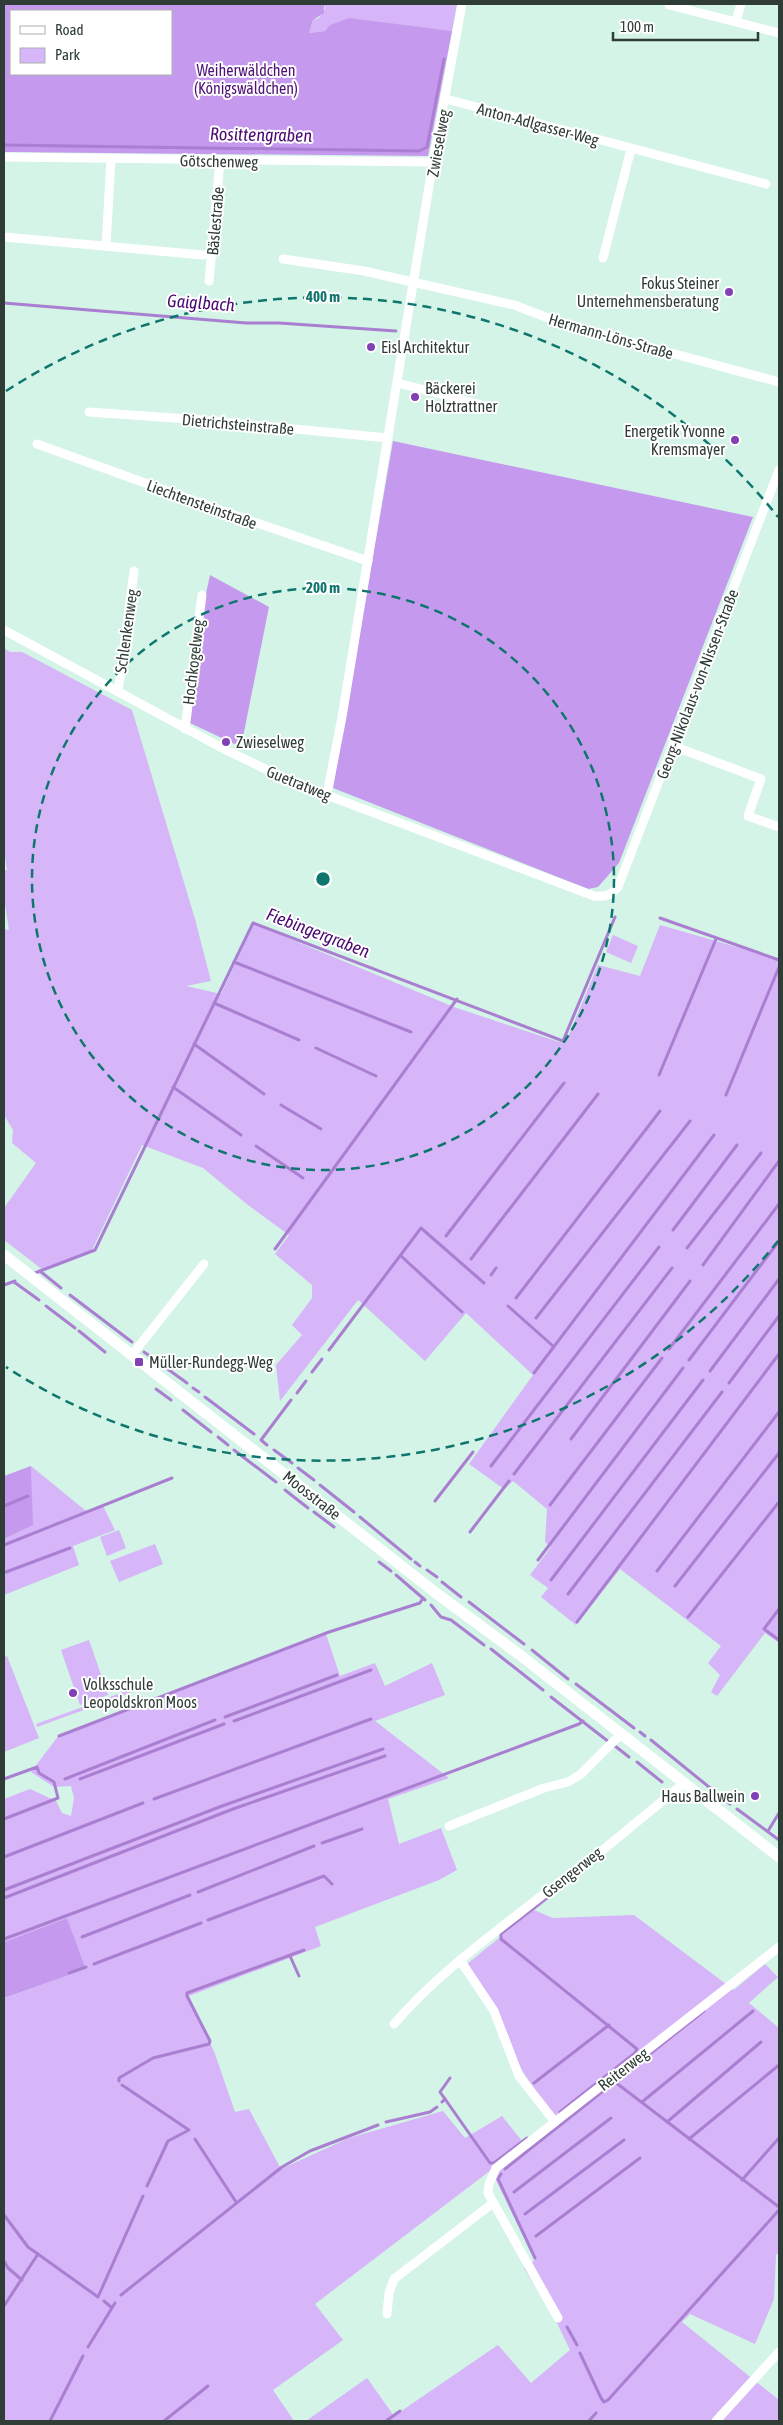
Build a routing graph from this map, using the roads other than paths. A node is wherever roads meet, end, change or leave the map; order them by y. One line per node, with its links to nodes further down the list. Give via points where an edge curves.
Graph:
1 (462, 4): 6 (street, Zwieselweg)
2 (741, 4): 4 (street)
3 (669, 5): 4 (street)
4 (736, 21): 5 (street)
5 (779, 33)
6 (446, 98): 7 (street, Anton-Adlgasser-Weg); 11 (street, Zwieselweg)
7 (631, 149): 12 (street, Anton-Adlgasser-Weg); 16 (street)
8 (4, 158): 9 (street, Götschenweg)
9 (111, 158): 10 (street, Götschenweg); 14 (street)
10 (220, 161): 11 (street, Götschenweg); 18 (street, Bäslestraße)
11 (433, 162): 19 (street, Zwieselweg)
12 (766, 184)
13 (4, 238): 14 (street, Bäslestraße)
14 (106, 245): 15 (street, Bäslestraße)
15 (203, 255)
16 (603, 258)
17 (283, 259): 19 (street)
18 (210, 281)
19 (414, 281): 20 (street, Hermann-Löns-Straße, via 514,305 576,328); 21 (street, Zwieselweg)
20 (779, 382)
21 (398, 383): 22 (street); 24 (street, Zwieselweg)
22 (493, 408)
23 (88, 412): 24 (street, Dietrichsteinstraße)
24 (388, 438): 27 (street, Zwieselweg)
25 (37, 444): 27 (street, Liechtensteinstraße)
26 (779, 470): 33 (street, Georg-Nikolaus-von-Nissen-Straße)
27 (368, 561): 34 (street, Zwieselweg)
28 (134, 571): 31 (street, Schlenkenweg)
29 (202, 596): 32 (street, Hochkogelweg)
30 (4, 630): 31 (street, Guetratweg)
31 (118, 692): 32 (street, Guetratweg)
32 (185, 729): 34 (street, Guetratweg, via 292,782)
33 (673, 746): 35 (street, via 761,779 748,816); 36 (street, Georg-Nikolaus-von-Nissen-Straße, via 618,887)
34 (327, 794): 36 (street, Guetratweg, via 594,896)
35 (779, 827)
36 (611, 895)
37 (4, 1255): 39 (street, Moosstraße)
38 (204, 1264): 39 (street)
39 (131, 1356): 40 (street, Moosstraße)
40 (620, 1735): 41 (street, Moosstraße); 42 (street, via 581,1774 568,1782 544,1788)
41 (683, 1784): 43 (street, Moosstraße); 45 (street, Gsengerweg, via 558,1887 545,1893)
42 (449, 1826)
43 (779, 1857)
44 (779, 1948): 47 (street, Reiterweg)
45 (460, 1960): 46 (street, Gsengerweg, via 412,2002); 47 (street, via 494,2011 519,2076)
46 (394, 2024)
47 (555, 2122): 48 (street, Reiterweg, via 496,2168 488,2193)
48 (493, 2203): 49 (street, via 394,2279 388,2293); 50 (street, Reiterweg)
49 (388, 2314)
50 (558, 2318)
51 (779, 2352): 52 (street)
52 (716, 2421)

